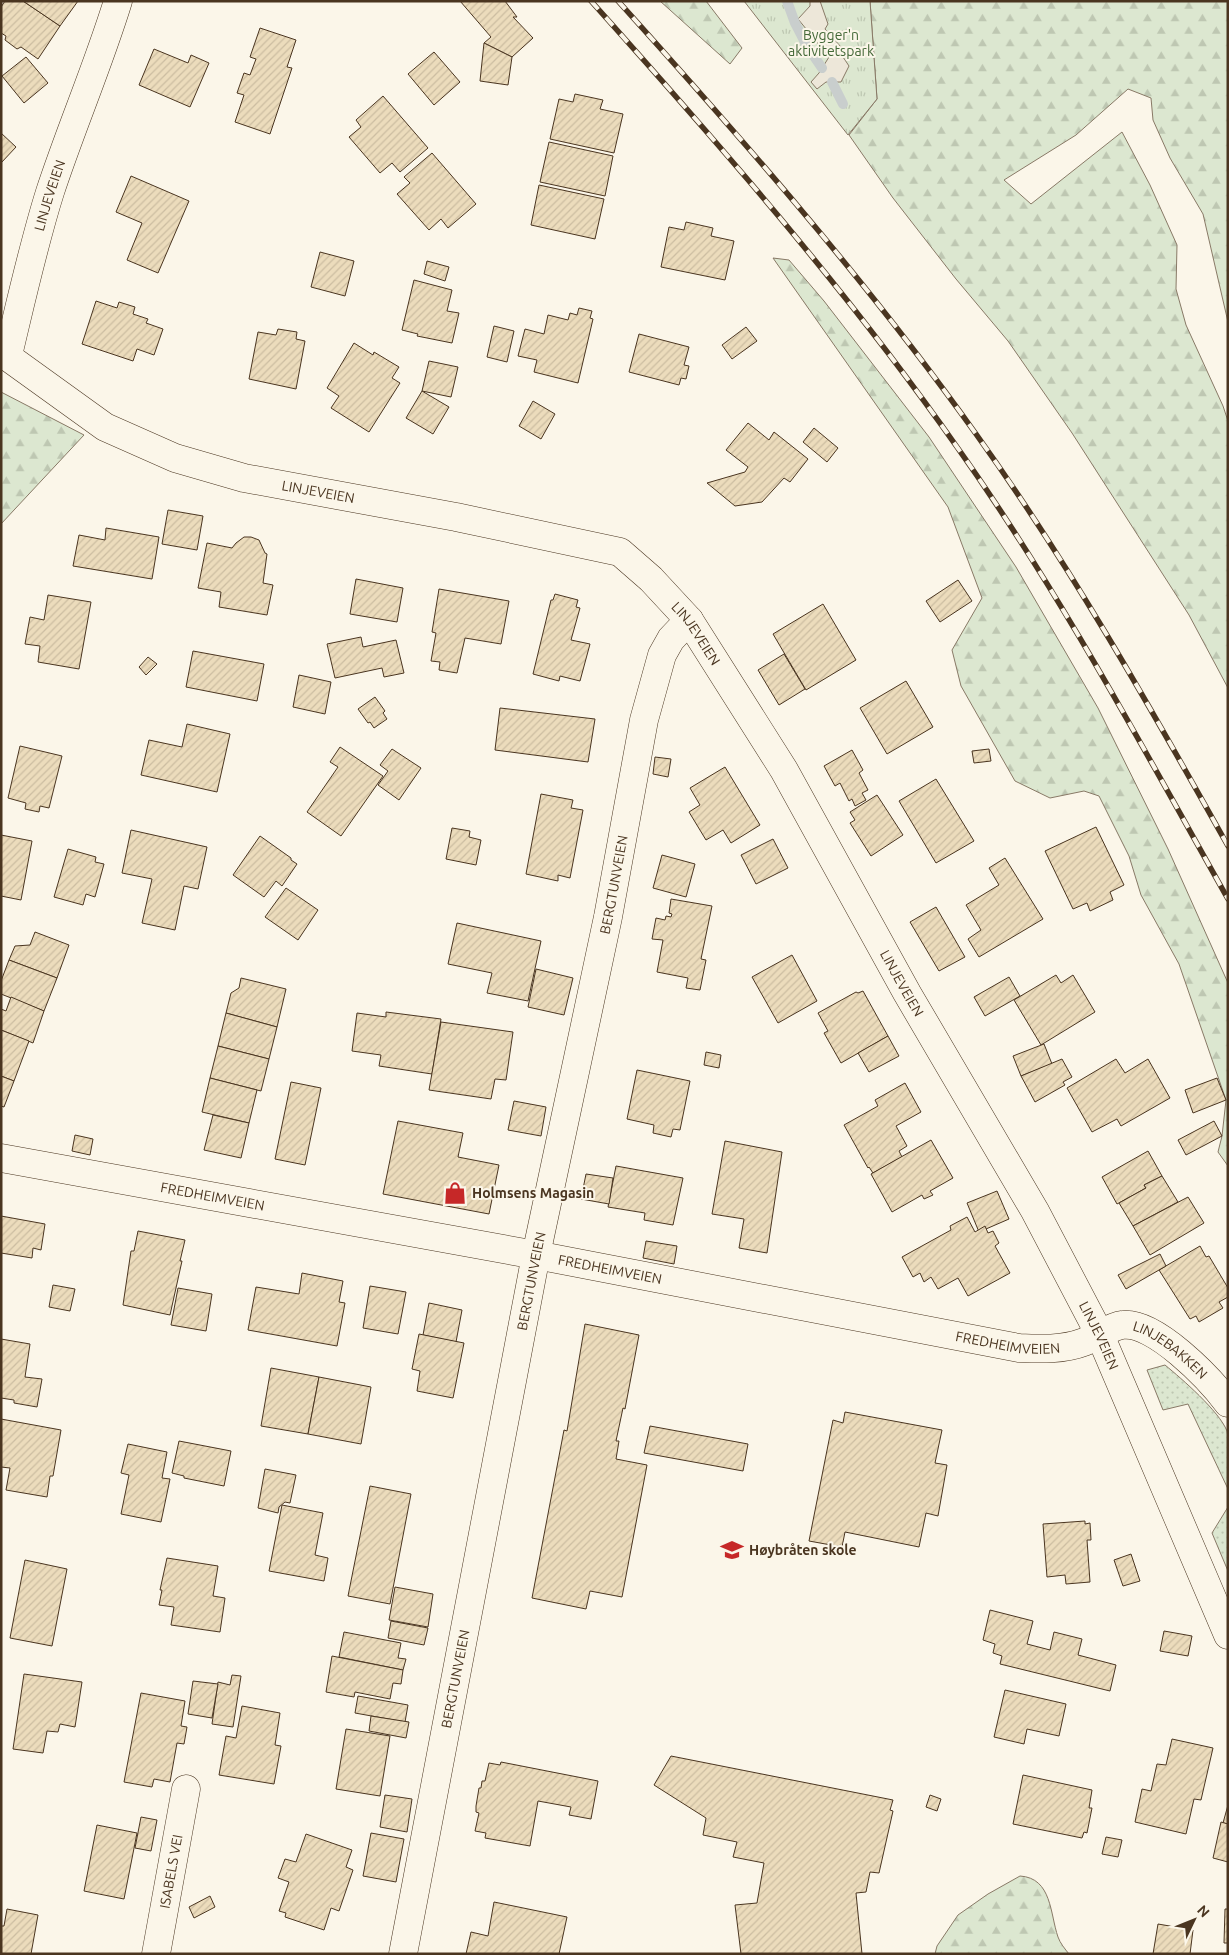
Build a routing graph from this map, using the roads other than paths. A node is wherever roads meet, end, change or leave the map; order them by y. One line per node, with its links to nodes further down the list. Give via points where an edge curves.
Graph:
1 (118, 1): 2 (street, LINJEVEIEN, via 50,194)
2 (5, 353): 3 (street, LINJEVEIEN, via 105,427 175,458 244,478 456,516 620,552 651,579)
3 (689, 620): 5 (street, BERGTUNVEIEN, via 662,654 644,720 608,917); 6 (street, LINJEVEIEN, via 784,770 906,993 1035,1211)
4 (1, 1158): 5 (street, FREDHEIMVEIEN)
5 (536, 1255): 6 (street, FREDHEIMVEIEN, via 1018,1348 1060,1347); 11 (street, BERGTUNVEIEN)
6 (1100, 1335): 7 (street, LINJEBAKKEN, via 1121,1324 1148,1331 1193,1365); 8 (street, LINJEVEIEN)
7 (1228, 1403)
8 (1228, 1635)
9 (186, 1789): 10 (street, ISABELS VEI)
10 (156, 1954)
11 (403, 1954)

